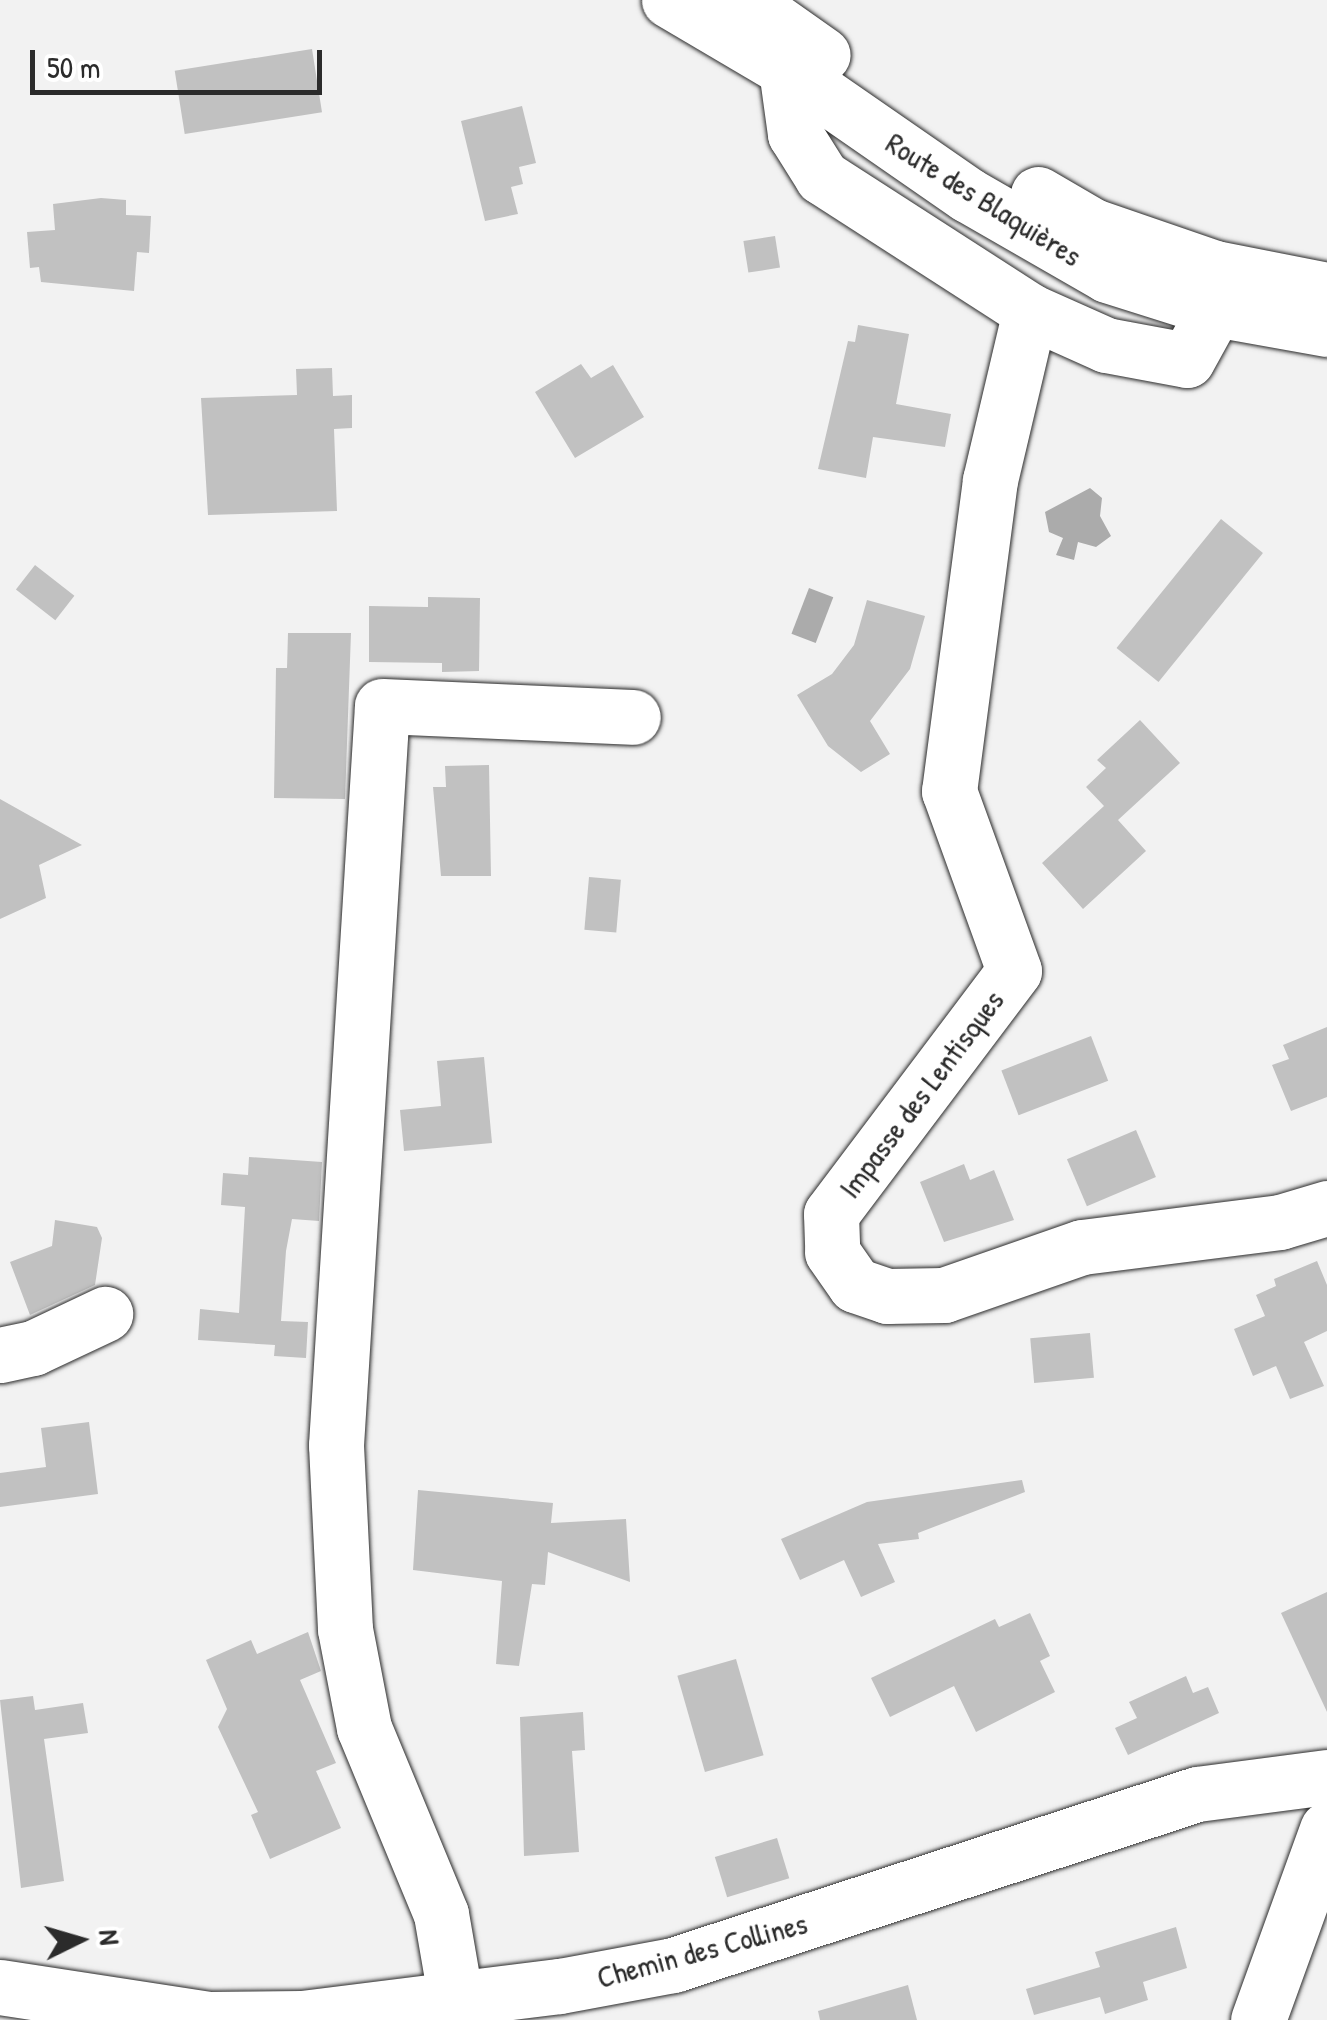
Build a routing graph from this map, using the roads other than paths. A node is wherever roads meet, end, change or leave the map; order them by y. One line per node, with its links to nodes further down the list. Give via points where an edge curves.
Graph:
1 (669, 0): 3 (street, Route des Blaquières)
2 (745, 0): 4 (street, Route des Blaquières, via 934,133)
3 (786, 70): 6 (street, Route des Blaquières, via 968,195 1107,276); 7 (street, via 795,134 822,178)
4 (1093, 226): 5 (street, Route des Blaquières, via 1215,268); 6 (street, via 1105,249 1193,284)
5 (1327, 293): 6 (street)
6 (1215, 308): 7 (street, via 1186,360 1106,345); 8 (street, Route des Blaquières)
7 (1030, 311): 10 (street, Impasse des Lentisques, via 990,480 948,791 1014,971 830,1214 832,1252 855,1285 887,1296 944,1295 1082,1248 1280,1222)
8 (1327, 329)
9 (633, 717): 16 (street, via 382,706 336,1445 345,1629 364,1728 441,1914)
10 (1327, 1208)
11 (105, 1314): 12 (street, via 33,1348)
12 (0, 1354)
13 (1327, 1778): 16 (street, Chemin des Collines, via 1197,1794 673,1965)
14 (1327, 1830): 17 (street)
15 (18, 1999): 16 (street, Chemin des Collines, via 209,2019 302,2018)
16 (456, 2001)
17 (1258, 2020)

